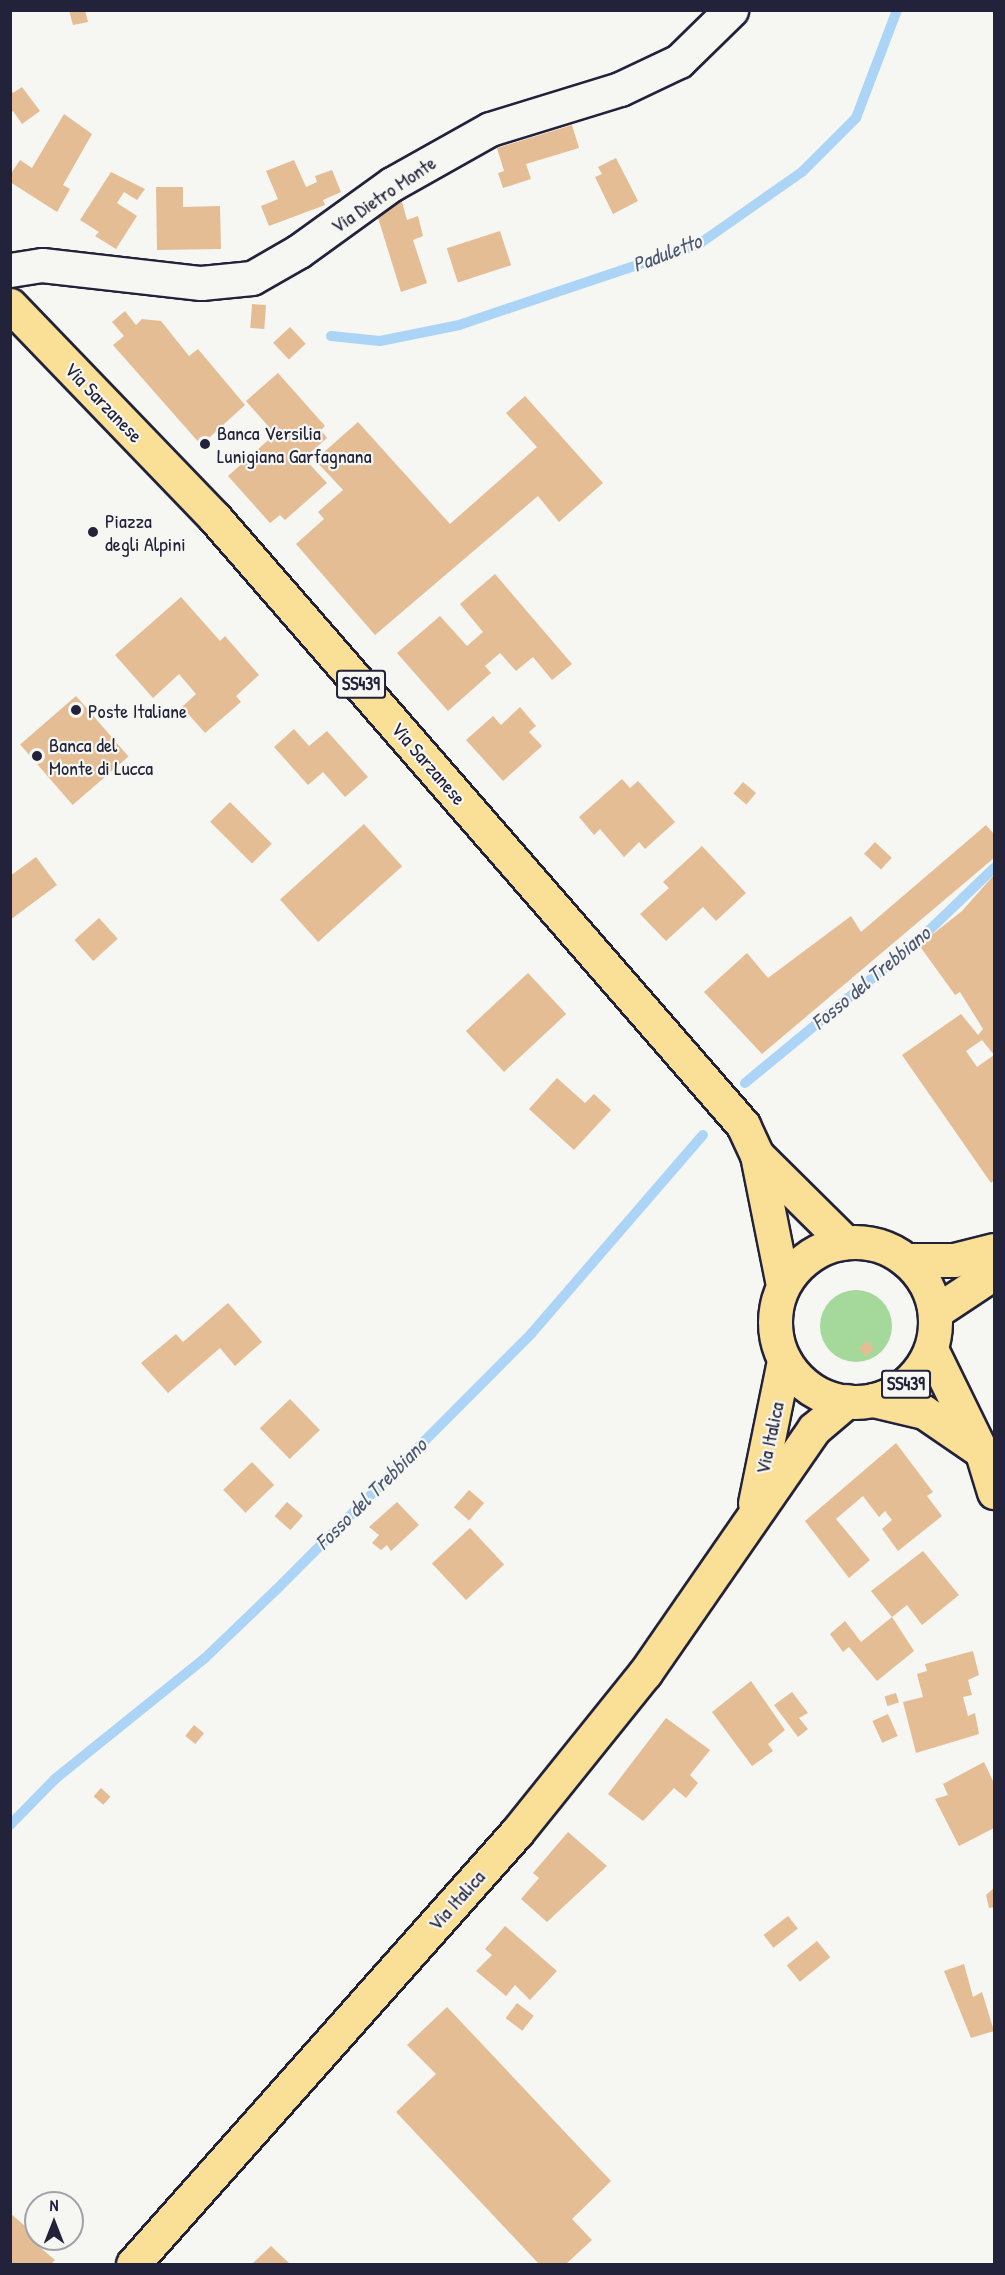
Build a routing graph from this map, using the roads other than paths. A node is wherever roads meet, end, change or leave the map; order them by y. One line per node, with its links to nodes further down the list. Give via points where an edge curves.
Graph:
1 (731, 10): 2 (street, Via Dietro Monte, via 679,61 620,89 490,129 392,184 299,252 252,278 201,283 42,265)
2 (10, 270)
3 (10, 305): 4 (main road, Via Sarzanese / SS439, via 223,527 701,1073 742,1125)
4 (757, 1155): 5 (main road, SS439); 9 (main road, SS439)
5 (845, 1242): 7 (main road, SS439, via 878,1245); 9 (main road, SS439, via 809,1256)
6 (994, 1250): 7 (main road, via 954,1260)
7 (906, 1260): 10 (main road, SS439, via 926,1283)
8 (994, 1273): 10 (main road)
9 (783, 1285): 12 (main road, SS439, via 775,1310 776,1336)
10 (935, 1312): 11 (main road, SS439)
11 (931, 1349): 13 (main road, SS439, via 909,1382); 14 (main road, SS439)
12 (784, 1360): 13 (main road, SS439, via 810,1389); 16 (main road, Via Italica)
13 (860, 1401): 14 (main road, SS439, via 924,1412); 16 (main road, Via Italica, via 814,1429)
14 (982, 1453): 15 (main road, SS439)
15 (994, 1492)
16 (753, 1516): 17 (main road, Via Italica, via 645,1673 517,1832)
17 (133, 2265)

